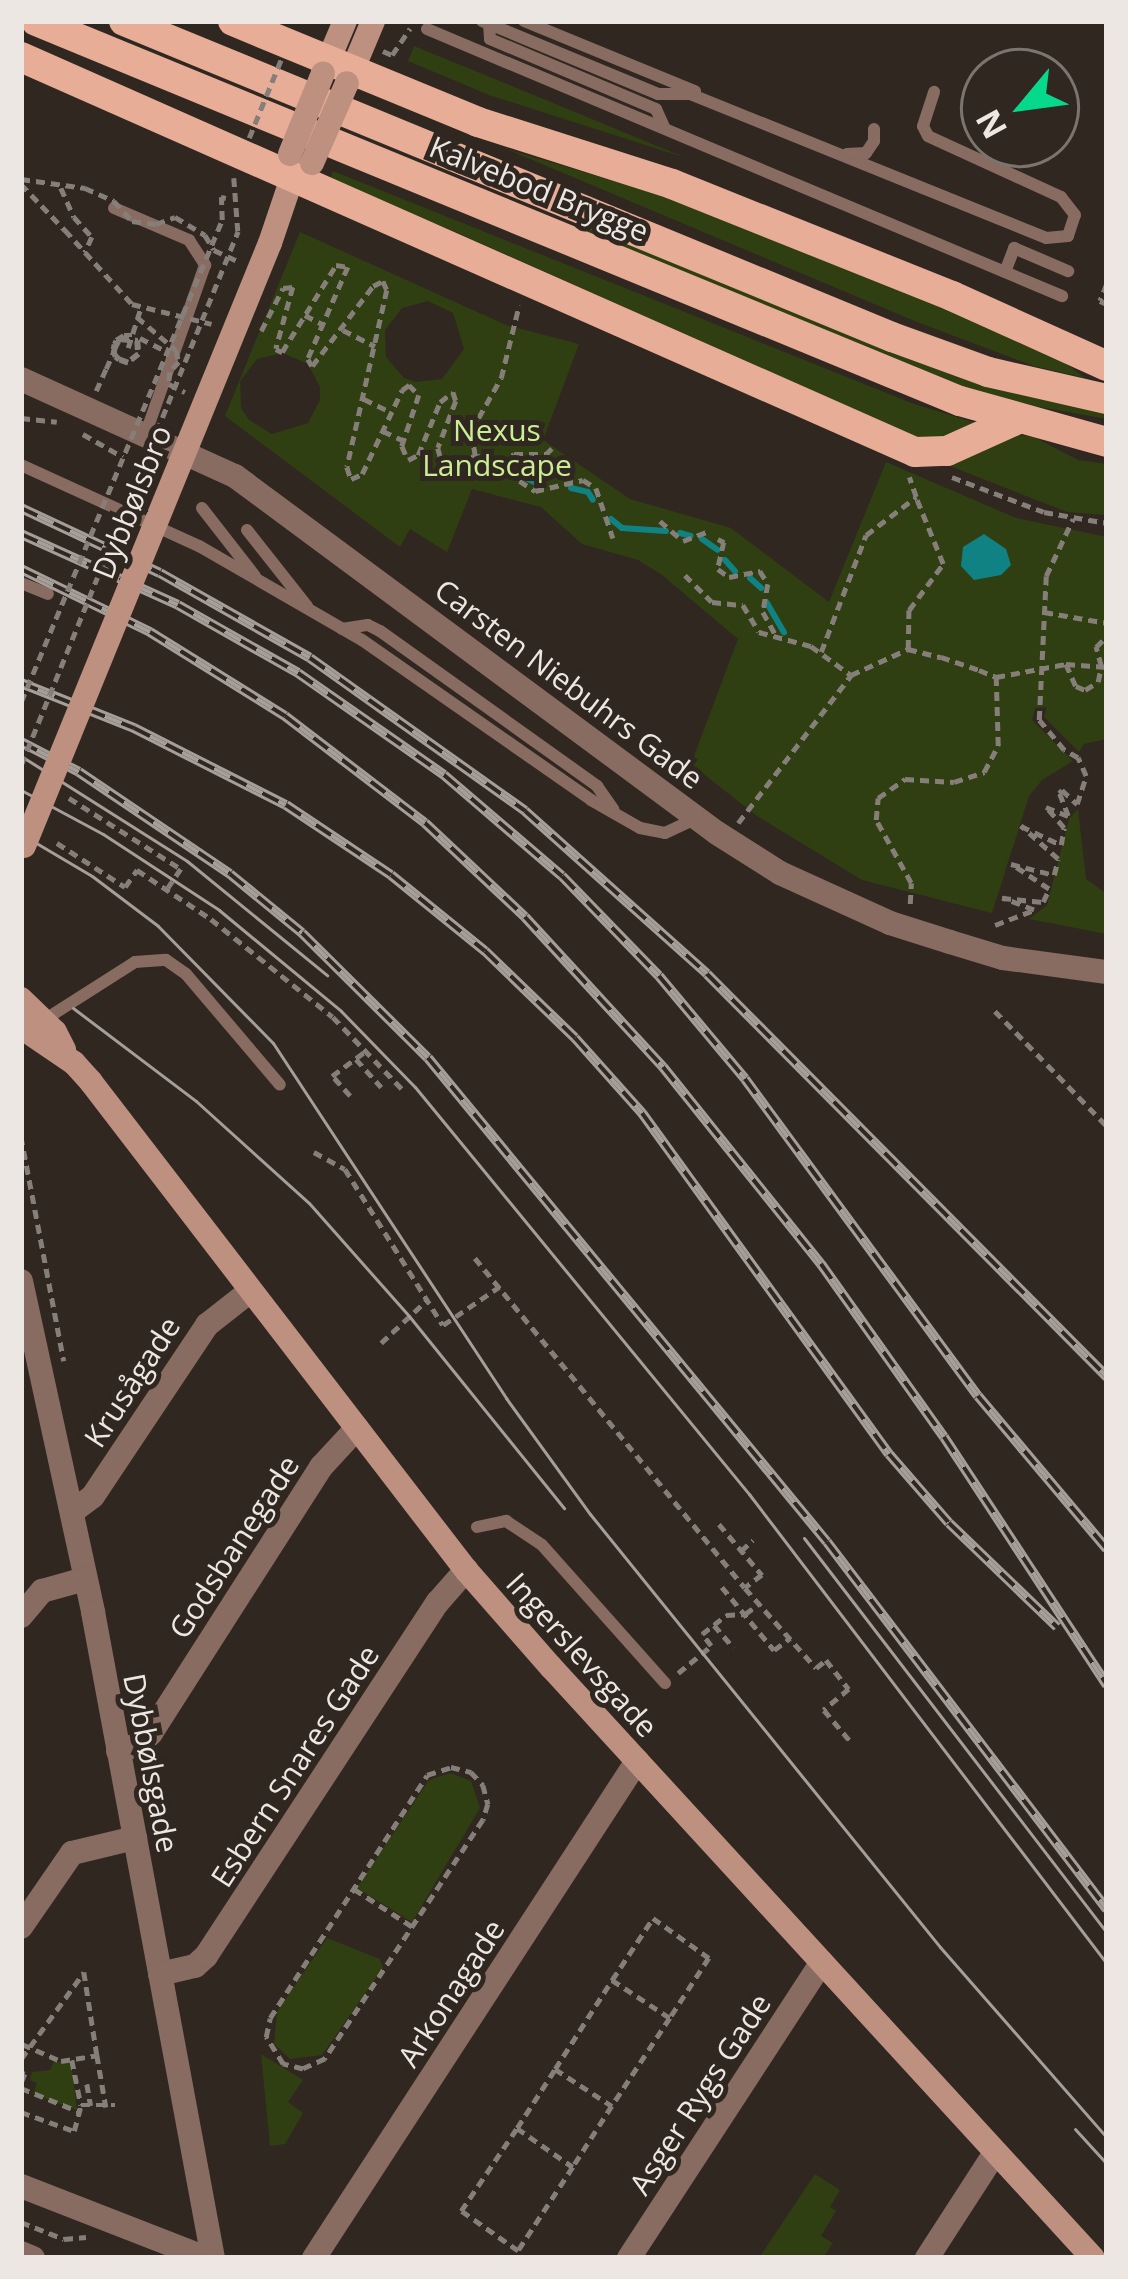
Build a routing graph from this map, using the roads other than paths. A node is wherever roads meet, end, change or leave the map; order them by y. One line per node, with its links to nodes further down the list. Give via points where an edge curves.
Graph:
1 (36, 21): 23 (main road, Kalvebod Brygge)
2 (124, 21): 22 (main road, Kalvebod Brygge, via 892,337 1028,383)
3 (233, 21): 9 (main road)
4 (328, 21): 9 (street, via 315,38)
5 (524, 21): 14 (lane, via 846,154 866,153)
6 (485, 22): 12 (lane, via 658,94 690,94 1046,238 1067,236 1075,214 1061,197 928,136 923,126); 13 (lane, via 490,39 656,110)
7 (421, 25): 13 (lane)
8 (370, 30): 11 (street, Dybbølsbro)
9 (285, 50): 11 (main road)
10 (21, 57): 15 (main road)
11 (338, 72): 15 (street, Dybbølsbro, bridge); 20 (main road, via 694,193)
12 (934, 92)
13 (664, 127): 18 (lane)
14 (874, 129)
15 (298, 165): 23 (main road, via 915,452 947,451); 34 (street, Dybbølsbro, bridge)
16 (114, 208): 24 (lane, via 189,241 205,265)
17 (1067, 271): 18 (lane, via 1014,248)
18 (1005, 272): 19 (lane)
19 (1062, 296)
20 (1107, 366)
21 (21, 379): 24 (street, Carsten Niebuhrs Gade)
22 (1107, 399)
23 (1016, 420): 25 (main road, Kalvebod Brygge)
24 (146, 434): 33 (street, Carsten Niebuhrs Gade, via 235,476 305,522)
25 (1107, 442)
26 (21, 465): 29 (lane)
27 (202, 508): 29 (lane)
28 (247, 530): 32 (lane)
29 (260, 581): 32 (lane)
30 (21, 583): 31 (lane)
31 (47, 594)
32 (312, 611): 33 (lane, via 618,816 664,833)
33 (696, 818): 35 (street, Carsten Niebuhrs Gade, via 795,880 904,928 1003,958)
34 (22, 850)
35 (1107, 972)
36 (21, 999): 37 (street, Ingerslevsgade)
37 (33, 1024): 38 (lane, via 136,962 166,960); 40 (street, Ingerslevsgade)
38 (280, 1085)
39 (21, 1281): 41 (street, Dybbølsgade)
40 (249, 1292): 42 (street, Ingerslevsgade); 43 (street, Krusågade, via 207,1325 93,1496)
41 (42, 1360): 43 (street, Dybbølsgade)
42 (357, 1428): 45 (street, Ingerslevsgade); 49 (street, Godsbanegade, via 321,1467 151,1733)
43 (72, 1512): 46 (street, Dybbølsgade)
44 (477, 1527): 48 (lane, via 506,1521 542,1545)
45 (466, 1570): 50 (street, Ingerslevsgade); 54 (street, Esbern Snares Gade, via 206,1956)
46 (86, 1580): 47 (street, via 42,1591); 49 (street, Dybbølsgade)
47 (21, 1616)
48 (665, 1683)
49 (118, 1751): 51 (street, Dybbølsgade)
50 (637, 1761): 53 (street, Ingerslevsgade); 60 (street, Arkonagade)
51 (135, 1838): 52 (street, via 72,1853); 54 (street, Dybbølsgade)
52 (21, 1927)
53 (822, 1962): 55 (street, Ingerslevsgade); 61 (street, Asger Rygs Gade)
54 (160, 1974): 59 (street, Dybbølsgade)
55 (995, 2153): 62 (street); 63 (street, Ingerslevsgade)
56 (21, 2186): 59 (street)
57 (21, 2253): 58 (street)
58 (32, 2258)
59 (210, 2258)
60 (314, 2258)
61 (629, 2258)
62 (927, 2258)
63 (1094, 2258)

